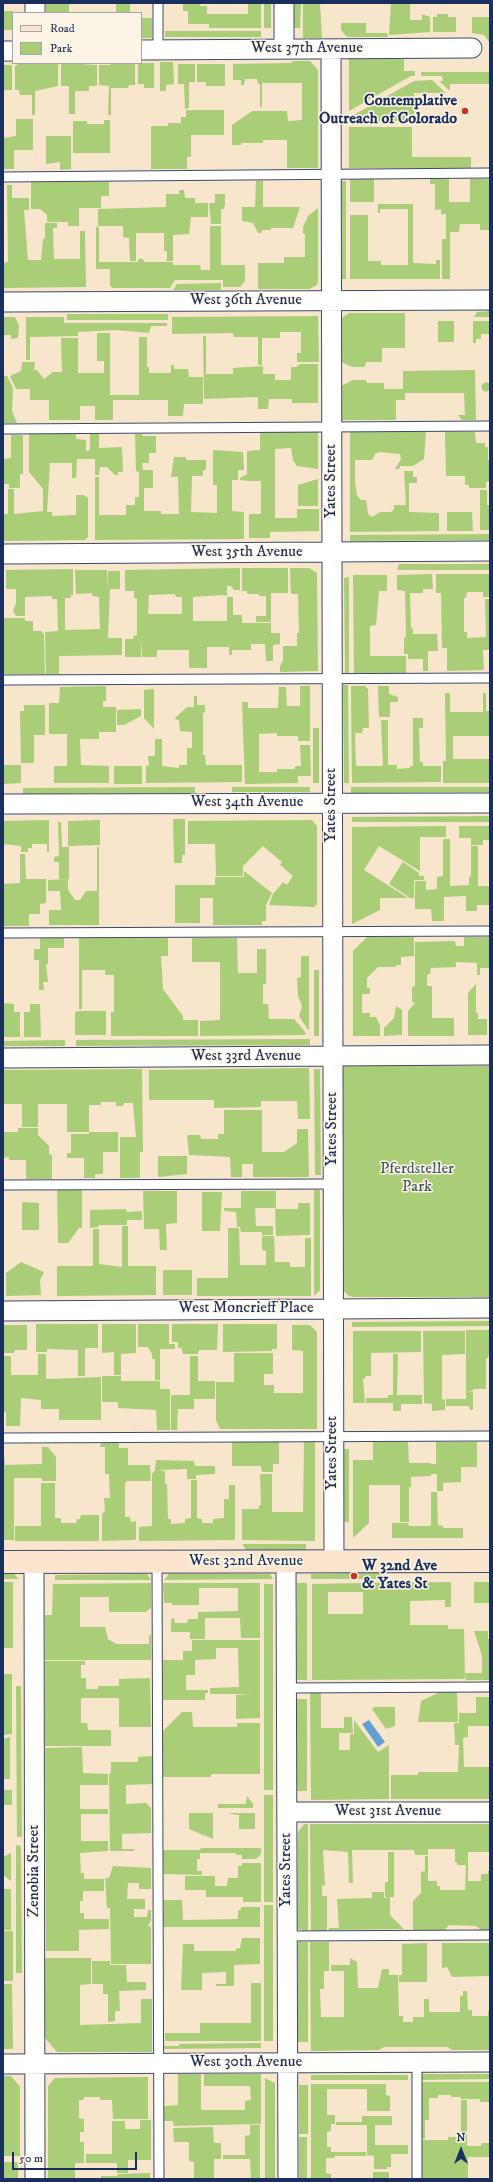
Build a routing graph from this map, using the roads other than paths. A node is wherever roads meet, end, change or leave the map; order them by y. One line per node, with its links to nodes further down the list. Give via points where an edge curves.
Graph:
1 (158, 3): 6 (lane)
2 (284, 3): 4 (street)
3 (472, 48): 5 (street, West 37th Avenue)
4 (284, 49): 5 (street, West 37th Avenue); 6 (street, West 37th Avenue)
5 (331, 49): 8 (street, Yates Street)
6 (149, 50)
7 (490, 173): 8 (lane)
8 (331, 174): 9 (lane); 10 (street, Yates Street)
9 (3, 177)
10 (331, 300): 11 (street, West 36th Avenue); 12 (street, West 36th Avenue); 14 (street, Yates Street)
11 (490, 300)
12 (3, 302)
13 (490, 426): 14 (lane)
14 (332, 427): 15 (lane); 17 (street, Yates Street)
15 (3, 429)
16 (490, 551): 17 (street, West 35th Avenue)
17 (332, 552): 18 (street, West 35th Avenue); 20 (street, Yates Street)
18 (3, 554)
19 (490, 678): 20 (lane)
20 (332, 679): 21 (lane); 22 (street, Yates Street)
21 (3, 680)
22 (332, 803): 23 (street, West 34th Avenue); 24 (street, West 34th Avenue); 26 (street, Yates Street)
23 (490, 803)
24 (3, 804)
25 (490, 931): 26 (lane)
26 (332, 932): 27 (lane); 29 (street, Yates Street)
27 (3, 933)
28 (490, 1055): 29 (street, West 33rd Avenue)
29 (333, 1056): 30 (street, West 33rd Avenue); 31 (street, Yates Street)
30 (3, 1058)
31 (333, 1184): 32 (lane); 34 (street, Yates Street)
32 (3, 1185)
33 (490, 1308): 34 (street, West Moncrieff Place)
34 (333, 1309): 35 (street, West Moncrieff Place); 36 (street, Yates Street)
35 (3, 1311)
36 (333, 1436): 37 (lane); 38 (lane); 44 (street, Yates Street)
37 (490, 1436)
38 (3, 1438)
39 (490, 1561): 44 (street, West 32nd Avenue)
40 (3, 1562): 41 (street, West 32nd Avenue)
41 (34, 1562): 42 (street, West 32nd Avenue); 56 (street, Zenobia Street)
42 (157, 1562): 43 (street, West 32nd Avenue); 53 (lane)
43 (286, 1562): 44 (street, West 32nd Avenue); 45 (street, Yates Street)
44 (334, 1562)
45 (287, 1688): 46 (lane); 47 (street, Yates Street)
46 (490, 1688)
47 (287, 1812): 48 (street, West 31st Avenue); 50 (street, Yates Street)
48 (490, 1812)
49 (490, 1935): 50 (lane)
50 (287, 1936): 54 (street, Yates Street)
51 (417, 2062): 52 (street, West 30th Avenue); 54 (street, West 30th Avenue); 60 (lane)
52 (490, 2062)
53 (159, 2063): 54 (street, West 30th Avenue); 56 (street, West 30th Avenue); 58 (lane)
54 (287, 2063): 59 (street, Yates Street)
55 (3, 2064): 56 (street, West 30th Avenue)
56 (35, 2064): 57 (street, Zenobia Street)
57 (35, 2179)
58 (159, 2179)
59 (288, 2179)
60 (417, 2179)

